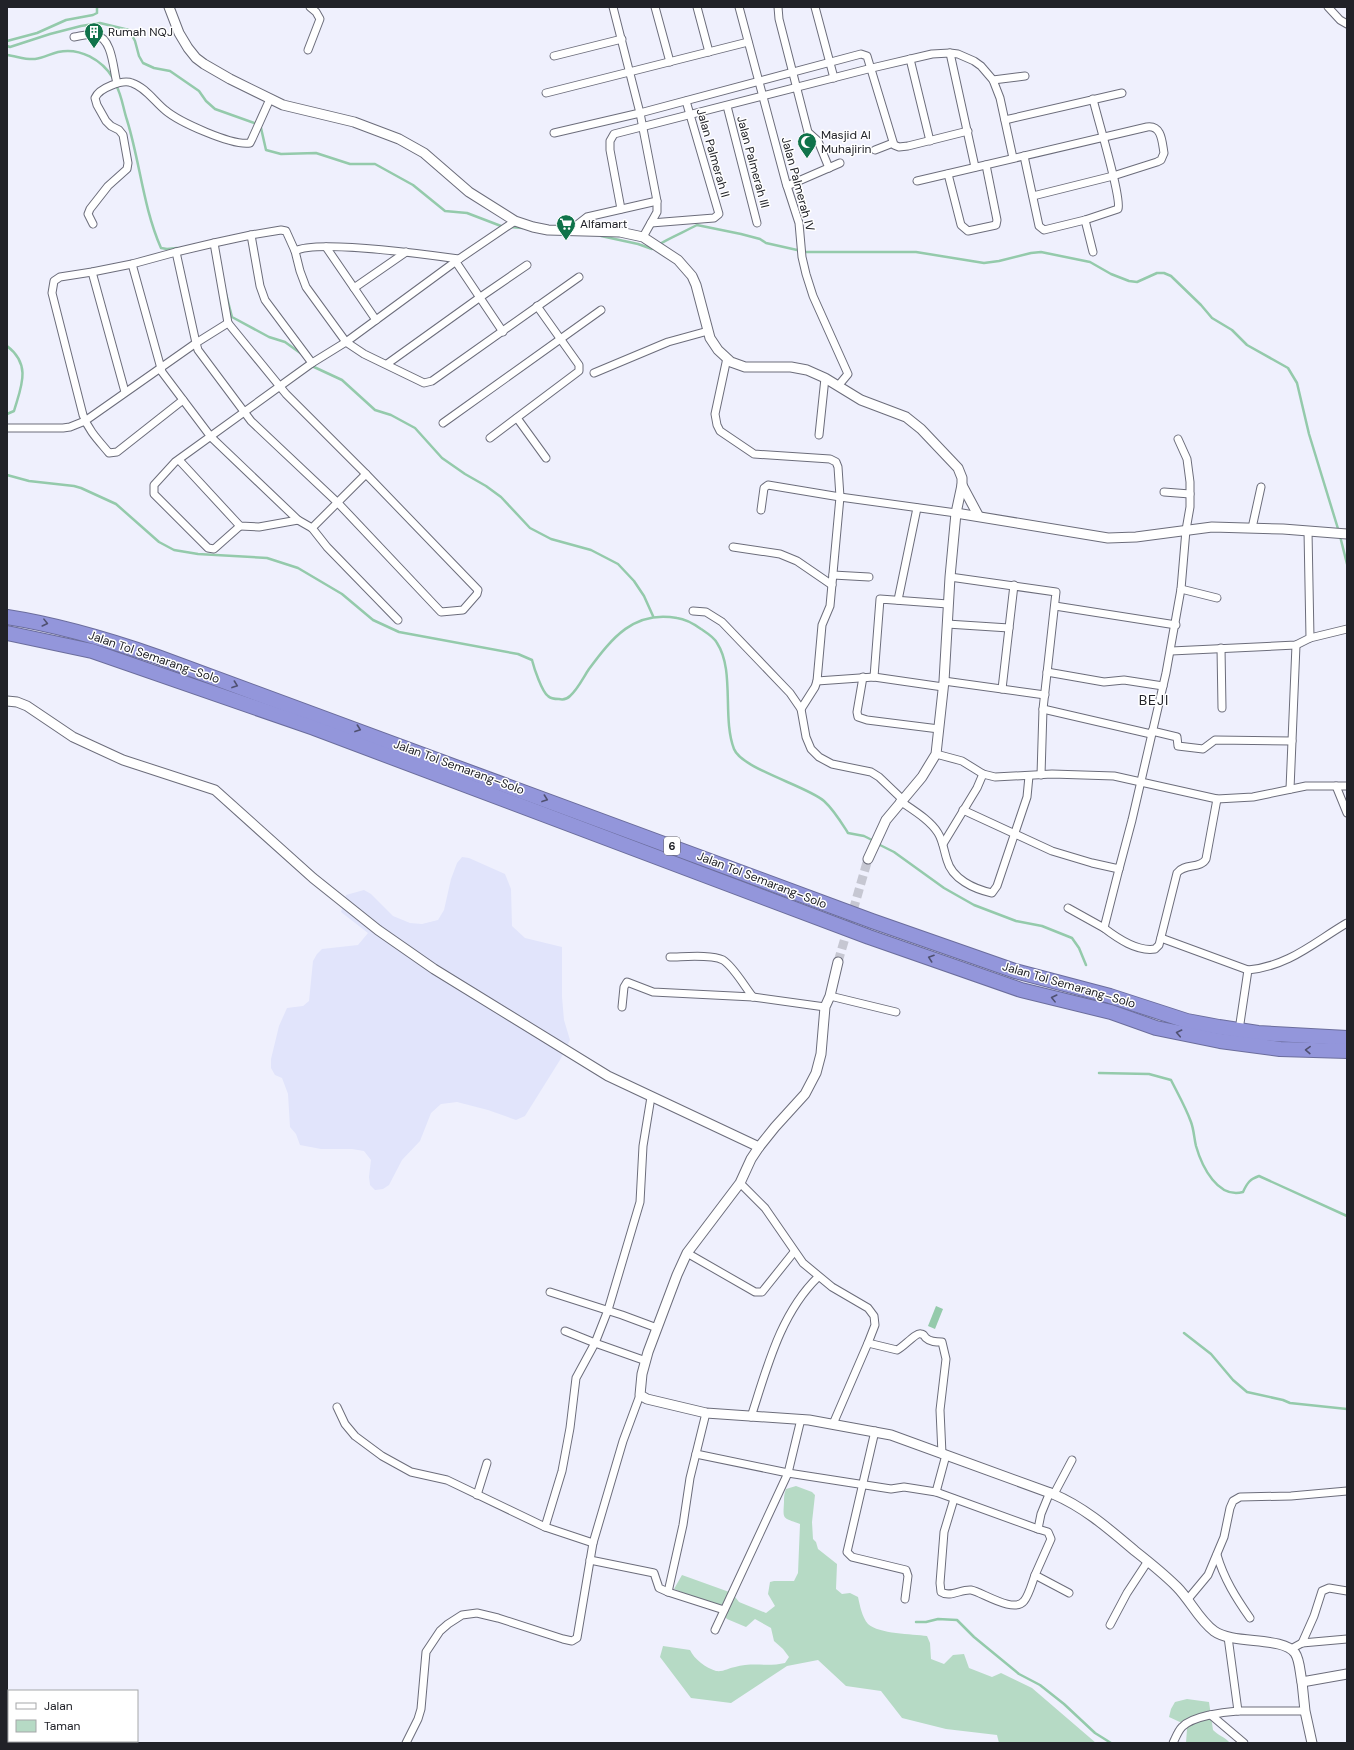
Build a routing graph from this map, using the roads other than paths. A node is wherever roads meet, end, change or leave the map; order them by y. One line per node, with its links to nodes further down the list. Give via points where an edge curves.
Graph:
1 (169, 7): 33 (street, via 179,33 196,58)
2 (310, 7): 14 (street, via 320,19)
3 (613, 7): 12 (street)
4 (655, 7): 19 (street)
5 (697, 7): 15 (street)
6 (739, 7): 13 (street, Jalan Palmerah IV)
7 (778, 7): 22 (street)
8 (815, 7): 20 (street)
9 (1328, 7): 10 (street)
10 (1347, 24)
11 (74, 37): 28 (street, via 93,35 102,38 111,54)
12 (622, 39): 17 (street); 23 (street)
13 (748, 42): 15 (street); 27 (street, Jalan Palmerah IV)
14 (308, 50)
15 (709, 52): 19 (street)
16 (950, 53): 18 (street); 26 (street, via 966,57 978,64); 41 (street)
17 (554, 56)
18 (910, 59): 21 (street); 44 (street)
19 (670, 62): 23 (street)
20 (830, 62): 21 (street, via 865,55 868,56); 22 (street); 25 (street)
21 (872, 68): 25 (street); 45 (street)
22 (793, 72): 27 (street); 29 (street)
23 (629, 73): 30 (street); 37 (street)
24 (1025, 76): 26 (street)
25 (834, 78): 29 (street)
26 (993, 80): 39 (street)
27 (758, 81): 32 (street, Jalan Palmerah IV); 35 (street)
28 (115, 84): 33 (street, via 124,81 135,84 187,124 242,143 250,143); 64 (street, via 98,93 95,101 106,121 123,136 128,166 90,209 88,214)
29 (797, 88): 32 (street); 52 (street, via 808,132 818,141)
30 (546, 93)
31 (1122, 93): 34 (street)
32 (763, 97): 36 (street); 56 (street, Jalan Palmerah IV)
33 (270, 99): 61 (street, via 304,111 354,122 399,139 424,153 469,192)
34 (1093, 99): 39 (street); 43 (street)
35 (686, 101): 37 (street); 38 (street, Jalan Palmerah II)
36 (727, 106): 38 (street); 63 (street, Jalan Palmerah III)
37 (640, 113): 40 (street); 42 (street)
38 (690, 115): 40 (street); 62 (street, Jalan Palmerah II, via 719,214 714,218)
39 (1005, 120): 48 (street)
40 (642, 127): 58 (street); 59 (street, via 614,134 610,141)
41 (968, 132): 44 (street); 51 (street)
42 (554, 134)
43 (1102, 137): 47 (street); 54 (street); 54 (street, via 1152,126 1157,128 1160,134 1164,153 1161,160)
44 (930, 141): 45 (street, via 899,147)
45 (893, 143): 46 (street)
46 (875, 150)
47 (1024, 156): 48 (street); 57 (street)
48 (1013, 158): 50 (street)
49 (840, 163): 52 (street)
50 (986, 165): 51 (street); 53 (street, via 997,220 996,225 992,227 968,231 961,225)
51 (975, 167): 53 (street)
52 (829, 168): 56 (street)
53 (948, 174): 55 (street)
54 (1113, 176): 57 (street); 60 (street, via 1119,203 1118,210)
55 (917, 181)
56 (787, 186): 96 (street, Jalan Palmerah IV, via 799,223 802,257 814,296 848,374)
57 (1033, 196): 60 (street, via 1039,226 1044,230)
58 (657, 201): 59 (street); 62 (street, via 657,212)
59 (621, 209): 65 (street, via 587,217)
60 (1085, 220): 73 (street)
61 (515, 221): 65 (street, via 533,227); 74 (street)
62 (651, 223): 67 (street)
63 (757, 223)
64 (93, 224)
65 (569, 231): 67 (street, via 620,232)
66 (251, 235): 68 (street); 70 (street, via 276,230 286,231); 91 (street, via 265,300)
67 (642, 237): 85 (street, via 678,260 692,276)
68 (214, 243): 71 (street); 84 (street)
69 (326, 247): 70 (street, via 309,247); 72 (street); 79 (street)
70 (295, 251): 88 (street, via 306,287)
71 (176, 252): 75 (street); 89 (street)
72 (406, 252): 74 (street); 79 (street)
73 (1093, 252)
74 (457, 260): 80 (street); 83 (street)
75 (132, 264): 77 (street); 93 (street)
76 (527, 265): 80 (street)
77 (92, 272): 98 (street); 102 (street, via 60,277 54,281 52,293)
78 (579, 277): 81 (street)
79 (354, 288): 83 (street)
80 (479, 298): 86 (street); 92 (street)
81 (537, 306): 86 (street); 87 (street)
82 (601, 310): 87 (street)
83 (376, 320): 88 (street)
84 (228, 324): 89 (street); 97 (street)
85 (708, 331): 90 (street, via 718,350); 94 (street, via 668,342)
86 (503, 332): 92 (street, via 428,382 421,382)
87 (560, 338): 101 (street, via 579,364 579,371); 103 (street)
88 (346, 342): 91 (street); 92 (street, via 364,354)
89 (196, 343): 93 (street); 100 (street, via 198,350)
90 (727, 358): 95 (street, via 745,367 791,367 807,370); 116 (street, via 715,414 720,431 754,454 833,460 838,467)
91 (312, 362): 97 (street)
92 (387, 364)
93 (160, 369): 98 (street); 99 (street)
94 (594, 374)
95 (825, 378): 96 (street); 105 (street)
96 (838, 386): 112 (street, via 861,400 898,413 913,422 958,468)
97 (279, 388): 100 (street); 111 (street)
98 (125, 392): 102 (street)
99 (183, 400): 102 (street, via 117,452 109,453); 106 (street)
100 (244, 413): 106 (street); 117 (street)
101 (517, 418): 107 (street); 109 (street)
102 (85, 421): 104 (street, via 63,428)
103 (443, 423)
104 (7, 428)
105 (819, 435)
106 (211, 437): 110 (street); 122 (street)
107 (490, 438)
108 (1178, 439): 115 (street, via 1187,459)
109 (546, 458)
110 (179, 460): 123 (street); 123 (street, via 156,481 154,494 210,550)
111 (366, 474): 117 (street); 117 (street, via 478,590 464,609 441,612)
112 (962, 485): 120 (street); 121 (street)
113 (1260, 487): 125 (street)
114 (1164, 492): 115 (street)
115 (1190, 494): 126 (street)
116 (840, 497): 118 (street); 119 (street, via 767,485 764,488); 130 (street)
117 (338, 503): 124 (street)
118 (917, 508): 120 (street); 137 (street)
119 (761, 510)
120 (956, 512): 121 (street); 132 (street)
121 (978, 515): 126 (street, via 1108,538)
122 (298, 520): 123 (street, via 259,527); 124 (street)
123 (240, 526)
124 (312, 528): 142 (street)
125 (1252, 528): 126 (street, via 1212,527); 127 (street)
126 (1186, 530): 135 (street)
127 (1308, 531): 128 (street); 148 (street)
128 (1346, 534)
129 (733, 547): 133 (street, via 763,550 786,556)
130 (833, 575): 131 (street); 133 (street)
131 (869, 577)
132 (950, 577): 134 (street); 138 (street)
133 (832, 585): 155 (street, via 830,606 822,624)
134 (1014, 585): 139 (street, via 1054,591); 145 (street)
135 (1181, 589): 136 (street); 144 (street)
136 (1217, 598)
137 (898, 600): 138 (street); 154 (street, via 880,600)
138 (948, 604): 143 (street)
139 (1055, 606): 144 (street); 152 (street)
140 (693, 611): 163 (street, via 706,612 722,622 790,692)
141 (7, 617): 195 (highway, Jalan Tol Semarang–Solo / 6, one-way to 195, via 102,637 872,921 1015,971 1110,996 1187,1021)
142 (398, 620)
143 (947, 624): 145 (street); 156 (street)
144 (1176, 625): 151 (street)
145 (1009, 628): 158 (street)
146 (1347, 629): 148 (street)
147 (7, 633): 197 (highway, Jalan Tol Semarang–Solo / 6, one-way to 147, via 1280,1048 1220,1041 1156,1028 1111,1012 1020,990 869,937 314,728 92,651)
148 (1310, 638): 149 (street)
149 (1296, 645): 150 (street); 166 (street)
150 (1221, 648): 151 (street); 162 (street)
151 (1170, 651): 157 (street)
152 (1047, 672): 157 (street, via 1104,682 1124,680); 159 (street)
153 (863, 677): 154 (street); 155 (street); 164 (street, via 858,717)
154 (874, 677): 156 (street)
155 (817, 681): 163 (street)
156 (944, 684): 158 (street); 164 (street)
157 (1163, 686): 165 (street)
158 (1002, 689): 159 (street)
159 (1045, 695): 161 (street)
160 (7, 701): 198 (street, via 27,706 73,737 123,760 215,790 312,878 378,930 539,1034 608,1076)
161 (1043, 708): 165 (street); 169 (street)
162 (1222, 708)
163 (801, 709): 176 (street, via 806,737 819,757 832,764 871,772)
164 (939, 729): 167 (street)
165 (1151, 733): 166 (street, via 1176,737 1178,746 1203,749 1215,740); 171 (street)
166 (1292, 741): 174 (street)
167 (936, 754): 168 (street, via 966,763); 176 (street, via 922,777)
168 (983, 774): 170 (street, via 1007,778); 177 (street)
169 (1041, 775): 170 (street); 171 (street, via 1093,774)
170 (1029, 776): 179 (street, via 1027,797)
171 (1140, 783): 175 (street); 182 (street)
172 (1336, 786): 173 (street); 174 (street); 178 (street)
173 (1347, 786)
174 (1290, 789): 175 (street, via 1253,797)
175 (1218, 799): 186 (street, via 1206,859 1178,872)
176 (901, 800): 180 (street, via 936,830); 181 (street, via 879,832)
177 (963, 810): 179 (street); 180 (street)
178 (1347, 813)
179 (1014, 834): 180 (street, via 997,886 992,893 954,874 947,862); 182 (street, via 1052,851)
180 (943, 844)
181 (868, 859)
182 (1119, 869): 185 (street)
183 (1068, 908): 185 (street)
184 (1347, 923): 189 (street, via 1287,960 1266,968)
185 (1104, 928): 186 (street, via 1132,945 1152,950 1157,948)
186 (1161, 938): 189 (street)
187 (670, 957): 191 (street, via 722,960)
188 (838, 962): 190 (street)
189 (1248, 970): 195 (street)
190 (830, 996): 193 (street); 194 (street)
191 (752, 997): 192 (street, via 653,992 627,982); 193 (street)
192 (622, 1007)
193 (825, 1007): 199 (street, via 819,1067 805,1094 774,1126)
194 (896, 1012)
195 (1239, 1030): 196 (highway, Jalan Tol Semarang–Solo / 6)
196 (1347, 1038)
197 (1347, 1051)
198 (651, 1097): 199 (street); 205 (street, via 643,1146 640,1202)
199 (759, 1148): 200 (street)
200 (740, 1184): 201 (street, via 769,1212); 202 (street)
201 (794, 1252): 202 (street, via 762,1292 758,1293); 203 (street)
202 (687, 1253): 206 (street)
203 (818, 1277): 209 (street, via 868,1308 874,1316 875,1325); 214 (street, via 800,1296 784,1324)
204 (550, 1292): 205 (street)
205 (608, 1310): 206 (street); 208 (street)
206 (658, 1328): 210 (street)
207 (565, 1330): 208 (street)
208 (595, 1343): 210 (street); 229 (street, via 576,1378 562,1471)
209 (868, 1343): 216 (street); 219 (street, via 897,1350 919,1333 929,1340 942,1342 946,1359 940,1410)
210 (646, 1361): 211 (street)
211 (640, 1395): 213 (street, via 647,1399); 231 (street, via 622,1441)
212 (336, 1407): 227 (street, via 355,1436 382,1456 411,1472 447,1480)
213 (706, 1413): 214 (street); 218 (street)
214 (751, 1416): 215 (street)
215 (801, 1419): 216 (street); 222 (street)
216 (834, 1424): 217 (street)
217 (875, 1432): 219 (street); 223 (street)
218 (696, 1454): 222 (street); 237 (street)
219 (944, 1455): 225 (street); 226 (street)
220 (1072, 1460): 226 (street)
221 (487, 1463): 227 (street)
222 (788, 1473): 223 (street); 241 (street)
223 (863, 1485): 225 (street); 239 (street, via 848,1555 906,1570)
224 (1347, 1491): 232 (street, via 1238,1498 1233,1501 1230,1508 1224,1538)
225 (936, 1492): 228 (street)
226 (1052, 1493): 230 (street, via 1041,1514); 234 (street, via 1091,1514)
227 (476, 1495): 229 (street)
228 (954, 1499): 230 (street); 235 (street, via 944,1532 941,1592 948,1594 970,1590 995,1601 1019,1604 1024,1601)
229 (545, 1527): 231 (street)
230 (1038, 1529): 235 (street, via 1048,1532 1051,1539)
231 (593, 1543): 233 (street)
232 (1217, 1555): 240 (street, via 1208,1575); 242 (street, via 1230,1588)
233 (590, 1560): 237 (street, via 654,1573 658,1587); 254 (street, via 579,1635 575,1640 563,1639 477,1613 462,1615 440,1631 426,1652 421,1709)
234 (1148, 1561): 240 (street); 243 (street, via 1126,1593)
235 (1035, 1575): 238 (street)
236 (1347, 1591): 247 (street, via 1329,1588 1322,1591)
237 (668, 1592): 241 (street)
238 (1070, 1593)
239 (906, 1599)
240 (1188, 1599): 245 (street, via 1212,1629)
241 (724, 1610): 244 (street)
242 (1250, 1618)
243 (1110, 1625)
244 (715, 1630)
245 (1228, 1637): 248 (street, via 1280,1644); 252 (street)
246 (1347, 1639): 247 (street)
247 (1302, 1643): 248 (street)
248 (1292, 1650): 250 (street, via 1298,1659)
249 (1347, 1674): 250 (street)
250 (1302, 1682): 251 (street)
251 (1305, 1711): 252 (street); 257 (street)
252 (1238, 1712): 253 (street, via 1217,1712)
253 (1211, 1715): 255 (street, via 1183,1725); 256 (street)
254 (406, 1743)
255 (1173, 1743)
256 (1244, 1743)
257 (1312, 1743)

